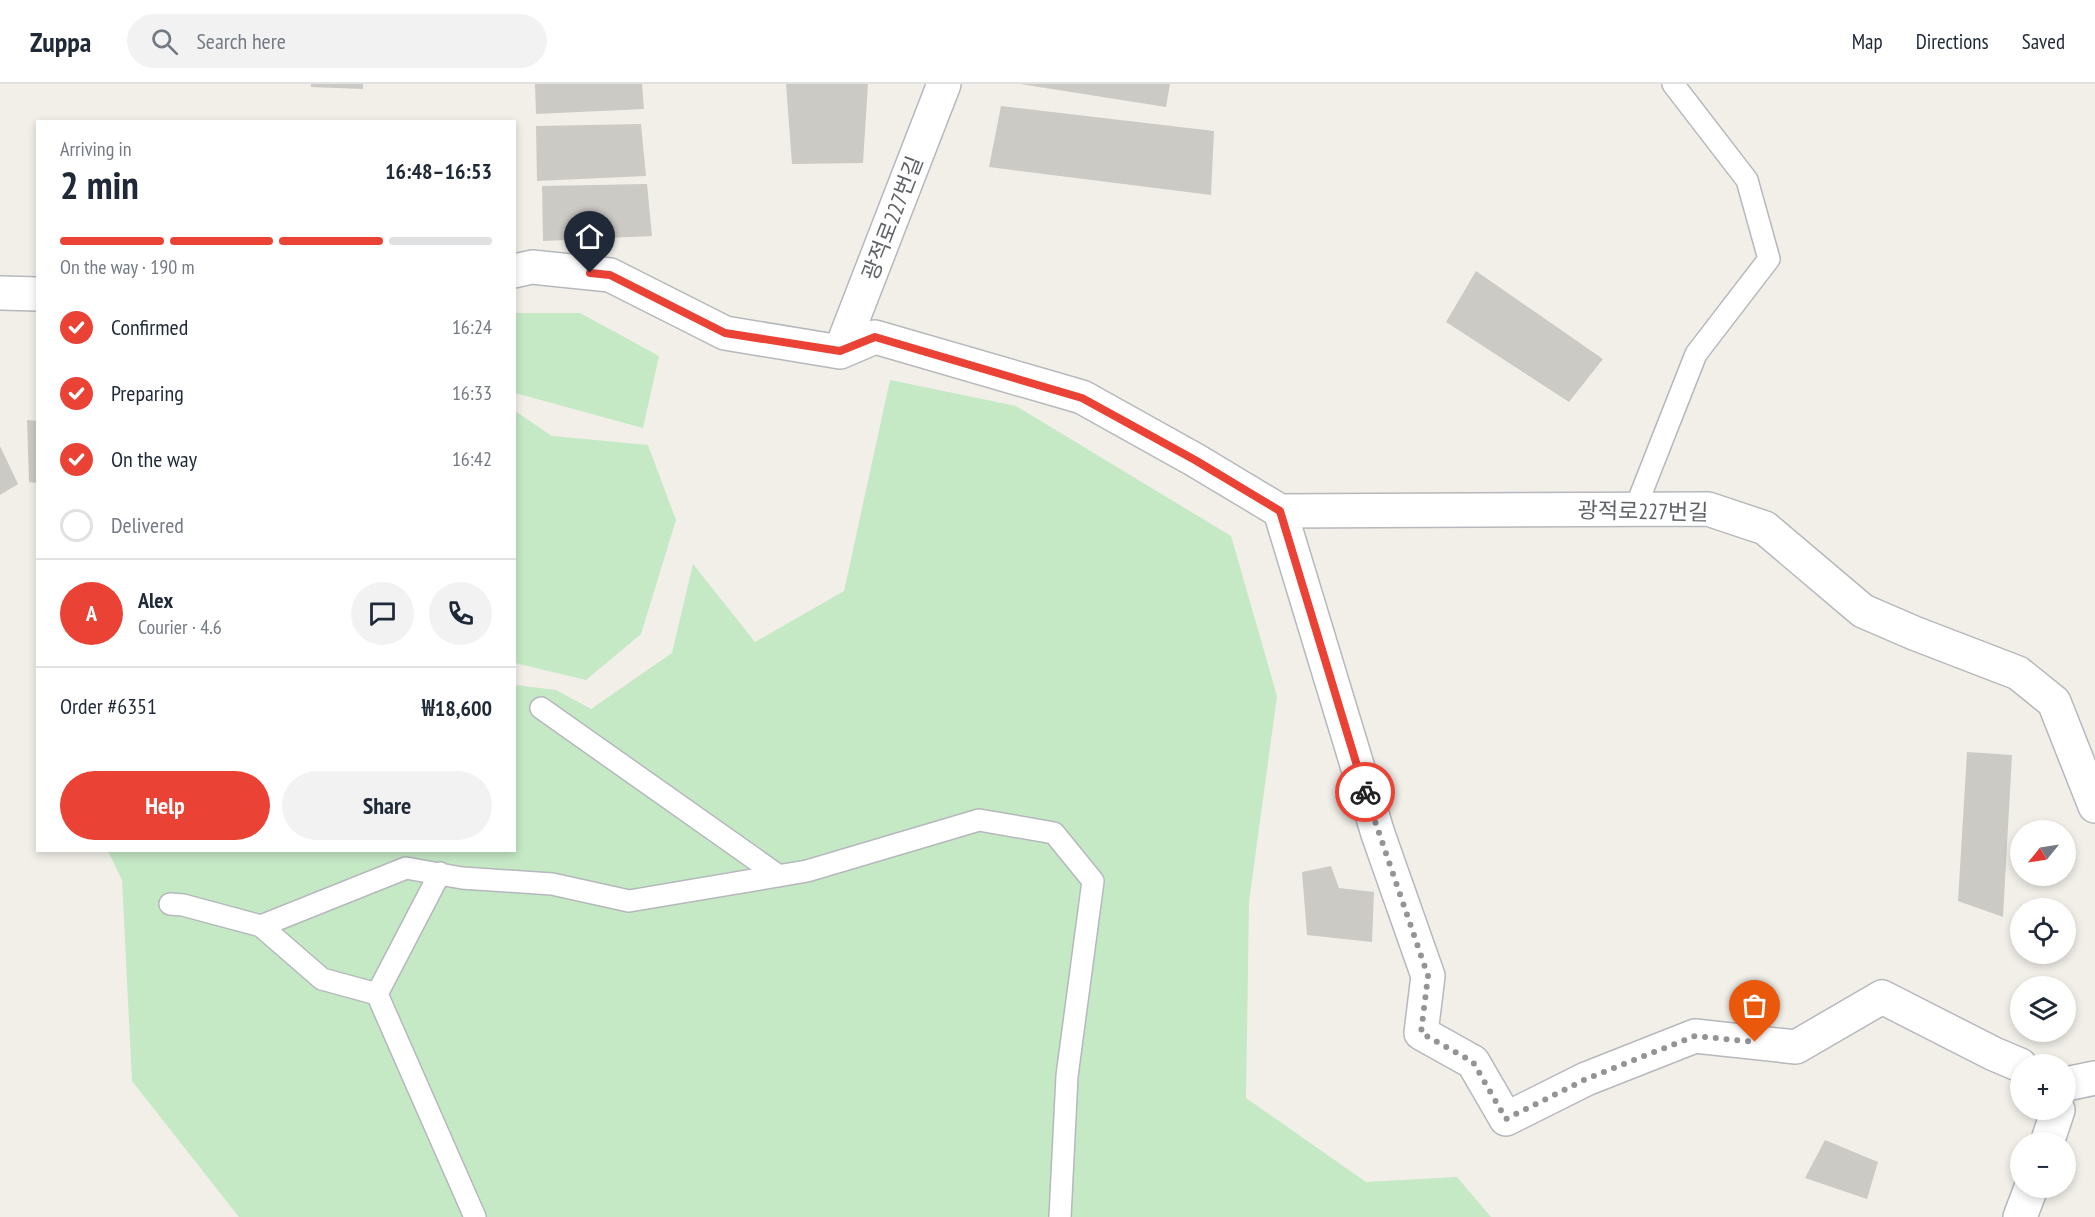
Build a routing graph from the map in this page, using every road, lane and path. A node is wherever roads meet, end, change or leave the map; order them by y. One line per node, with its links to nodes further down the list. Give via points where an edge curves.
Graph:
1 (944, 84): 6 (street, 광적로227번길)
2 (1673, 84): 7 (lane, via 1746,180 1769,259 1696,354)
3 (516, 271): 6 (street, via 532,267 610,275 725,333)
4 (0, 293): 5 (street)
5 (36, 294)
6 (840, 351): 8 (street, via 875,337 1082,398)
7 (1635, 509): 8 (street, 광적로227번길); 10 (street, 광적로227번길, via 1708,509 1765,528 1863,611 2018,672 2054,702)
8 (1280, 511): 16 (street, via 1378,834 1428,976 1421,1033 1473,1062 1506,1119 1586,1079 1695,1036 1796,1047 1882,997)
9 (541, 708): 12 (lane)
10 (2095, 806)
11 (440, 873): 12 (lane, via 552,884 629,901); 14 (lane, via 406,867); 15 (lane)
12 (779, 876): 19 (lane, via 807,872 979,820 1054,832 1093,881 1066,1076)
13 (170, 904): 14 (lane)
14 (261, 926): 15 (lane, via 322,979)
15 (377, 994): 18 (lane)
16 (2010, 1061)
17 (2027, 1198): 20 (street)
18 (475, 1217)
19 (1060, 1217)
20 (2020, 1217)

